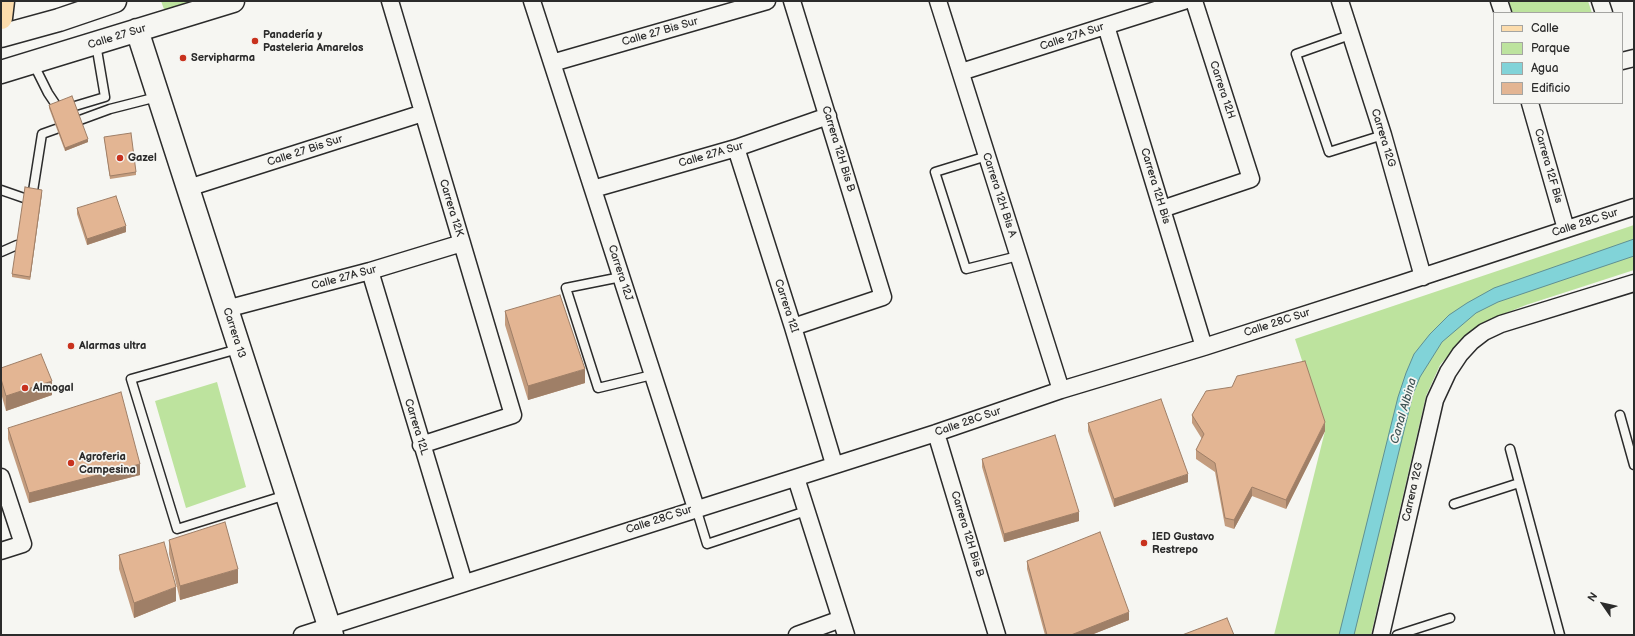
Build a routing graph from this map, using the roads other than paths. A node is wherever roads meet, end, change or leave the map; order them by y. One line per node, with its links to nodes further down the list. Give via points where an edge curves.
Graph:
1 (3, 1): 16 (main road)
2 (114, 1): 20 (street)
3 (233, 1): 18 (street, Calle 27 Sur)
4 (390, 1): 34 (street, Carrera 12K)
5 (532, 1): 25 (street, Carrera 12J)
6 (768, 1): 25 (street, Calle 27 Bis Sur)
7 (792, 1): 35 (street, Carrera 12H Bis B)
8 (938, 1): 27 (street, Carrera 12H Bis A)
9 (1184, 1): 17 (street, Calle 27A Sur)
10 (1194, 1): 47 (street, Carrera 12H, via 1251,179)
11 (1340, 1): 19 (street, Carrera 12G)
12 (1499, 1): 14 (street)
13 (1600, 1): 15 (street)
14 (1503, 12)
15 (1604, 12)
16 (1, 18)
17 (1106, 26): 27 (street, Calle 27A Sur); 47 (street, Carrera 12H Bis)
18 (137, 30): 21 (street, Calle 27 Sur); 29 (street, Carrera 13)
19 (1350, 35): 38 (street, Carrera 12G); 38 (lane, via 1296,54 1329,152)
20 (1, 36)
21 (96, 43): 24 (street, Calle 27 Sur); 28 (lane)
22 (1634, 58): 23 (street)
23 (1623, 60)
24 (32, 63): 26 (street, Calle 27 Sur); 31 (lane)
25 (552, 63): 42 (street, Carrera 12J)
26 (1, 72)
27 (961, 72): 40 (street, Carrera 12H Bis A)
28 (105, 97): 32 (lane); 33 (lane)
29 (158, 97): 33 (lane); 41 (street, Carrera 13)
30 (1530, 104): 48 (street, Carrera 12F Bis)
31 (56, 105)
32 (75, 106)
33 (110, 108): 36 (lane)
34 (423, 113): 41 (street, Calle 27 Bis Sur); 49 (street, Carrera 12K)
35 (828, 116): 39 (street, Calle 27A Sur); 58 (street, Carrera 12H Bis B, via 883,297)
36 (80, 120)
37 (56, 129): 44 (lane, via 42,134)
38 (1383, 135): 55 (street, Carrera 12G)
39 (736, 148): 42 (street, Calle 27A Sur); 58 (street, Carrera 12I)
40 (987, 156): 52 (street, Carrera 12H Bis A); 52 (lane, via 935,172 966,269)
41 (188, 188): 57 (street, Carrera 13)
42 (593, 189): 54 (street, Carrera 12J)
43 (1, 190): 45 (lane)
44 (33, 191)
45 (24, 198)
46 (1634, 207): 48 (street, Calle 28C Sur)
47 (1162, 209): 59 (street, Carrera 12H Bis)
48 (1566, 229): 55 (street, Calle 28C Sur)
49 (462, 243): 53 (street, Calle 27A Sur); 65 (street, Carrera 12K, via 513,415)
50 (17, 245): 51 (lane)
51 (1, 252)
52 (1018, 256): 62 (street, Carrera 12H Bis A)
53 (370, 271): 57 (street, Calle 27A Sur); 65 (street, Carrera 12L)
54 (621, 277): 61 (street, Carrera 12J); 61 (lane, via 566,288 598,388)
55 (1423, 277): 59 (street, Calle 28C Sur)
56 (1634, 283): 85 (street, Carrera 12G, via 1501,324 1484,332 1460,354 1435,400)
57 (226, 309): 60 (street, Carrera 13)
58 (793, 327): 67 (street, Carrera 12I)
59 (1204, 347): 62 (street, Calle 28C Sur)
60 (239, 349): 72 (street, Carrera 13); 72 (lane, via 131,379 177,529)
61 (652, 375): 74 (street, Carrera 12J)
62 (1061, 390): 64 (street, Calle 28C Sur)
63 (1620, 415): 68 (lane)
64 (936, 433): 67 (street, Calle 28C Sur); 84 (street, Carrera 12H Bis B)
65 (421, 445): 77 (street, Carrera 12L)
66 (1510, 449): 71 (lane)
67 (834, 464): 70 (street, Calle 28C Sur)
68 (1634, 465)
69 (1, 477): 76 (street, via 23,544)
70 (796, 478): 74 (street, Calle 28C Sur); 75 (street)
71 (1519, 483): 73 (lane); 87 (lane)
72 (286, 495): 80 (street, Carrera 13)
73 (1454, 504)
74 (696, 508): 75 (lane, Carrera 12J, via 707,544); 77 (street, Calle 28C Sur)
75 (806, 511): 79 (street)
76 (1, 551)
77 (464, 583): 80 (street, Calle 28C Sur)
78 (1450, 618): 86 (lane)
79 (841, 619): 82 (street); 83 (street)
80 (330, 631): 81 (street, Calle 28C Sur)
81 (302, 635)
82 (797, 635)
83 (846, 635)
84 (997, 635)
85 (1381, 635)
86 (1397, 635)
87 (1560, 635)

